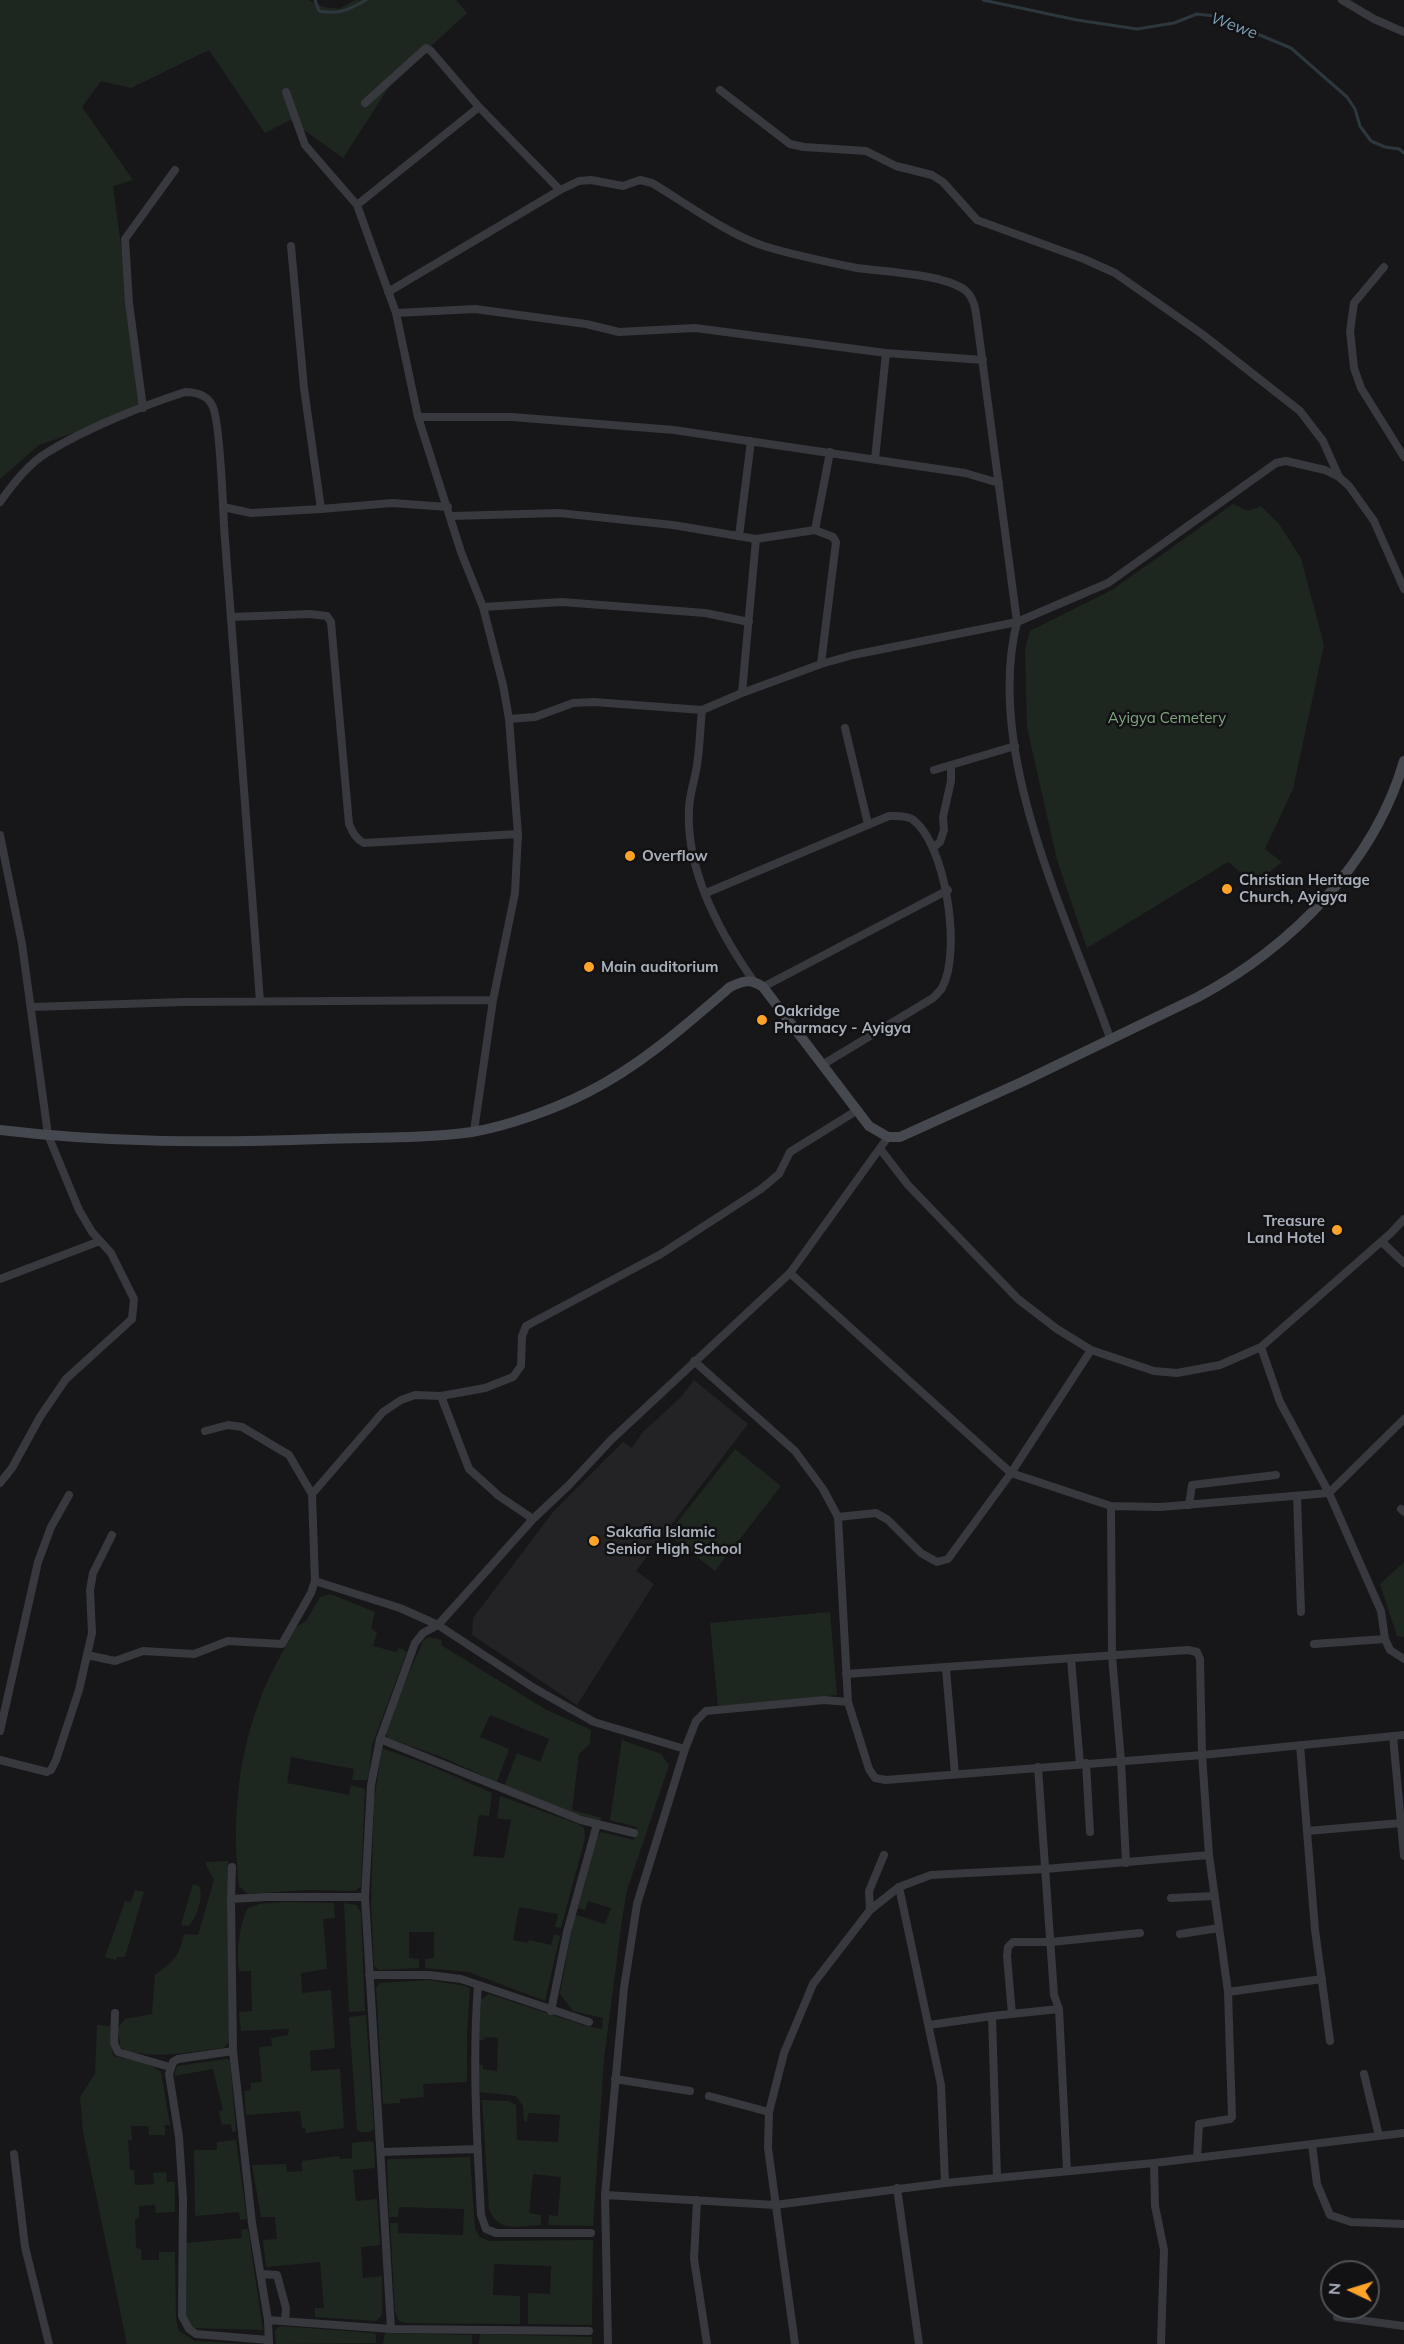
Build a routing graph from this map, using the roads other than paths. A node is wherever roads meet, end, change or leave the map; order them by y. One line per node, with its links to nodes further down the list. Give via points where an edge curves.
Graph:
1 (1342, 0): 2 (street)
2 (1404, 32)
3 (720, 90): 22 (street, via 790,144 866,151 896,166 932,175 977,220 1115,273 1202,334 1300,411 1323,441)
4 (286, 92): 9 (street, via 305,145)
5 (365, 103): 6 (street, via 426,48)
6 (479, 107): 8 (street); 9 (street)
7 (175, 170): 16 (street, via 125,239)
8 (560, 190): 12 (street); 15 (street, via 579,181 622,186 640,180 652,183 763,246 951,283 966,291 974,302)
9 (357, 205): 12 (street)
10 (291, 246): 27 (street, via 305,398)
11 (1384, 267): 20 (street, via 1354,303 1350,331 1354,368 1361,388)
12 (388, 292): 13 (street)
13 (396, 313): 14 (street, via 493,310 619,332 695,328); 17 (street)
14 (886, 353): 15 (street); 21 (street)
15 (982, 360): 23 (street)
16 (143, 408): 24 (street, via 47,452); 25 (street, via 185,392 195,392 213,405)
17 (418, 417): 18 (street, via 513,417 674,430); 26 (street)
18 (751, 441): 19 (street); 30 (street)
19 (830, 452): 21 (street); 29 (street)
20 (1404, 457)
21 (875, 459): 23 (street, via 965,473)
22 (1339, 477): 32 (street, via 1374,521); 36 (street, via 1296,463 1276,463 1108,583)
23 (999, 483): 36 (street)
24 (0, 502)
25 (223, 507): 27 (street, via 251,513); 34 (street)
26 (448, 507): 27 (street, via 393,503); 28 (street)
27 (321, 509)
28 (452, 516): 30 (street, via 559,513); 33 (street)
29 (815, 530): 31 (street); 37 (street, via 836,542)
30 (739, 536): 31 (street)
31 (756, 538): 35 (street)
32 (1404, 589)
33 (483, 608): 35 (street, via 562,602 705,613); 40 (street)
34 (231, 617): 47 (street, via 310,614 327,616 331,622 350,824 359,840 364,843); 54 (street)
35 (748, 622): 38 (street)
36 (1017, 622): 37 (street); 42 (street, via 1011,648)
37 (821, 664): 38 (street)
38 (742, 693): 39 (street)
39 (702, 710): 40 (street, via 594,702 573,703 535,717); 51 (street, via 689,812 694,857)
40 (509, 719): 47 (street)
41 (845, 728): 46 (street)
42 (1015, 746): 44 (street); 56 (street, via 1018,772 1043,862)
43 (1404, 761): 56 (street, via 1386,811 1356,861 1292,931 1219,985)
44 (951, 765): 45 (street); 49 (street, via 944,830)
45 (933, 770)
46 (868, 825): 49 (street, via 901,815 911,819); 51 (street)
47 (518, 834): 53 (street, via 514,893)
48 (0, 835): 55 (street)
49 (933, 848): 50 (street)
50 (948, 890): 52 (street); 57 (street, via 951,940 942,989)
51 (706, 893): 52 (street, via 732,950)
52 (758, 983): 57 (street); 60 (street, via 743,981 730,987 648,1054 588,1092 517,1120)
53 (493, 1000): 54 (street); 60 (street)
54 (260, 1001): 55 (street)
55 (32, 1007): 61 (street)
56 (1110, 1038): 62 (street, via 910,1133)
57 (822, 1065): 58 (street)
58 (856, 1111): 62 (street, via 869,1126); 73 (street, via 790,1152 779,1174 761,1189 661,1254 526,1326 521,1366 513,1377 485,1388)
59 (0, 1130): 61 (street)
60 (474, 1131): 61 (street, via 285,1141)
61 (48, 1136): 65 (street, via 79,1210)
62 (888, 1137): 63 (street)
63 (881, 1150): 68 (street); 71 (street, via 908,1185 1018,1299)
64 (1404, 1219): 66 (street)
65 (100, 1241): 69 (street); 78 (street, via 129,1285 134,1299 132,1319 66,1379)
66 (1382, 1242): 67 (street); 70 (street)
67 (1404, 1263)
68 (790, 1273): 72 (street); 76 (street)
69 (0, 1279)
70 (1261, 1347): 71 (street, via 1220,1365 1177,1374 1154,1371); 79 (street, via 1280,1402)
71 (1091, 1350): 76 (street)
72 (694, 1361): 85 (street, via 795,1451); 86 (street)
73 (441, 1396): 80 (street, via 415,1395 383,1412); 86 (street, via 469,1468)
74 (1404, 1419): 79 (street)
75 (205, 1431): 80 (street, via 228,1425 242,1427 276,1446 289,1455)
76 (1011, 1473): 84 (street); 85 (street, via 948,1559 941,1562 921,1553 876,1513)
77 (1276, 1475): 83 (street, via 1192,1485)
78 (0, 1483)
79 (1329, 1493): 82 (street); 91 (street, via 1381,1611)
80 (312, 1494): 88 (street)
81 (69, 1495): 100 (street, via 38,1562)
82 (1297, 1496): 83 (street); 89 (street)
83 (1189, 1505): 84 (street)
84 (1111, 1506): 94 (street)
85 (838, 1517): 98 (street)
86 (533, 1519): 90 (street)
87 (112, 1534): 93 (street, via 93,1573 92,1634)
88 (315, 1581): 90 (street, via 400,1608); 93 (street, via 282,1644 228,1641 194,1654 143,1651 114,1661)
89 (1301, 1612)
90 (438, 1625): 103 (street, via 415,1643); 105 (street, via 594,1722)
91 (1385, 1639): 92 (street); 96 (street, via 1390,1650)
92 (1314, 1644)
93 (87, 1655): 107 (street, via 51,1770)
94 (1112, 1656): 95 (street); 106 (street, via 1197,1652); 108 (street)
95 (1071, 1659): 97 (street); 109 (street)
96 (1404, 1659)
97 (946, 1668): 98 (street); 111 (street)
98 (846, 1674): 99 (street)
99 (848, 1702): 105 (street, via 824,1700 706,1711 696,1721); 111 (street, via 874,1778)
100 (0, 1731)
101 (1404, 1735): 102 (street)
102 (1393, 1736): 104 (street); 112 (street)
103 (380, 1739): 113 (street); 125 (street, via 371,1785)
104 (1300, 1745): 106 (street); 114 (street)
105 (685, 1749): 148 (street, via 637,1904)
106 (1203, 1755): 108 (street); 118 (street)
107 (0, 1760)
108 (1121, 1761): 109 (street); 120 (street)
109 (1083, 1764): 110 (street); 115 (street)
110 (1038, 1767): 111 (street); 122 (street)
111 (955, 1774)
112 (1401, 1823): 114 (street); 119 (street)
113 (597, 1824): 116 (street); 138 (street, via 567,1932)
114 (1307, 1831): 134 (street)
115 (1090, 1832)
116 (634, 1833)
117 (884, 1855): 128 (street, via 868,1891)
118 (1209, 1856): 120 (street); 124 (street)
119 (1404, 1856)
120 (1126, 1863): 122 (street)
121 (232, 1867): 127 (street)
122 (1046, 1869): 123 (street, via 931,1875); 132 (street)
123 (899, 1887): 128 (street); 143 (street)
124 (1215, 1896): 126 (street); 129 (street)
125 (365, 1897): 127 (street); 133 (street)
126 (1171, 1898)
127 (231, 1899): 145 (street)
128 (870, 1910): 151 (street, via 813,1984 784,2053)
129 (1219, 1928): 131 (street); 136 (street)
130 (1140, 1933): 132 (street)
131 (1180, 1934)
132 (1051, 1942): 137 (street, via 1054,1995); 140 (street, via 1013,1942 1008,1947)
133 (369, 1975): 135 (street, via 429,1975); 156 (street)
134 (1322, 1979): 136 (street); 144 (street)
135 (478, 1985): 138 (street); 155 (street, via 474,2042)
136 (1228, 1992): 158 (street, via 1232,2117 1198,2124)
137 (1059, 2009): 140 (street); 160 (street)
138 (551, 2011): 142 (street)
139 (115, 2013): 146 (street, via 114,2043 118,2052)
140 (1012, 2014): 141 (street)
141 (992, 2016): 143 (street); 161 (street)
142 (589, 2022)
143 (929, 2025): 162 (street, via 941,2085)
144 (1330, 2042)
145 (233, 2051): 146 (street, via 178,2059); 169 (street)
146 (170, 2067): 176 (street, via 182,2188 182,2316 196,2334)
147 (1364, 2073): 153 (street)
148 (615, 2079): 149 (street); 164 (street)
149 (690, 2091)
150 (709, 2096): 151 (street)
151 (769, 2112): 166 (street, via 768,2148)
152 (1404, 2133): 153 (street)
153 (1379, 2136): 154 (street)
154 (1312, 2144): 158 (street); 167 (street, via 1317,2184 1330,2215 1351,2222)
155 (478, 2149): 156 (street); 168 (street, via 481,2215 486,2229 496,2233)
156 (382, 2152): 174 (street)
157 (14, 2154): 177 (street, via 25,2247)
158 (1197, 2158): 159 (street)
159 (1154, 2163): 160 (street); 182 (street, via 1155,2206 1164,2250)
160 (1067, 2171): 161 (street)
161 (997, 2177): 162 (street)
162 (945, 2183): 163 (street)
163 (897, 2188): 166 (street); 181 (street)
164 (605, 2195): 165 (street); 178 (street)
165 (697, 2200): 166 (street); 179 (street, via 694,2259)
166 (775, 2205): 180 (street)
167 (1404, 2224)
168 (591, 2233)
169 (261, 2274): 170 (street); 172 (street, via 277,2275 286,2308)
170 (268, 2320): 172 (street); 176 (street)
171 (1354, 2320): 173 (street)
172 (285, 2321): 174 (street)
173 (1404, 2326)
174 (391, 2329): 175 (street)
175 (589, 2331)
176 (269, 2342)
177 (49, 2344)
178 (608, 2344)
179 (706, 2344)
180 (795, 2344)
181 (919, 2344)
182 (1161, 2344)

